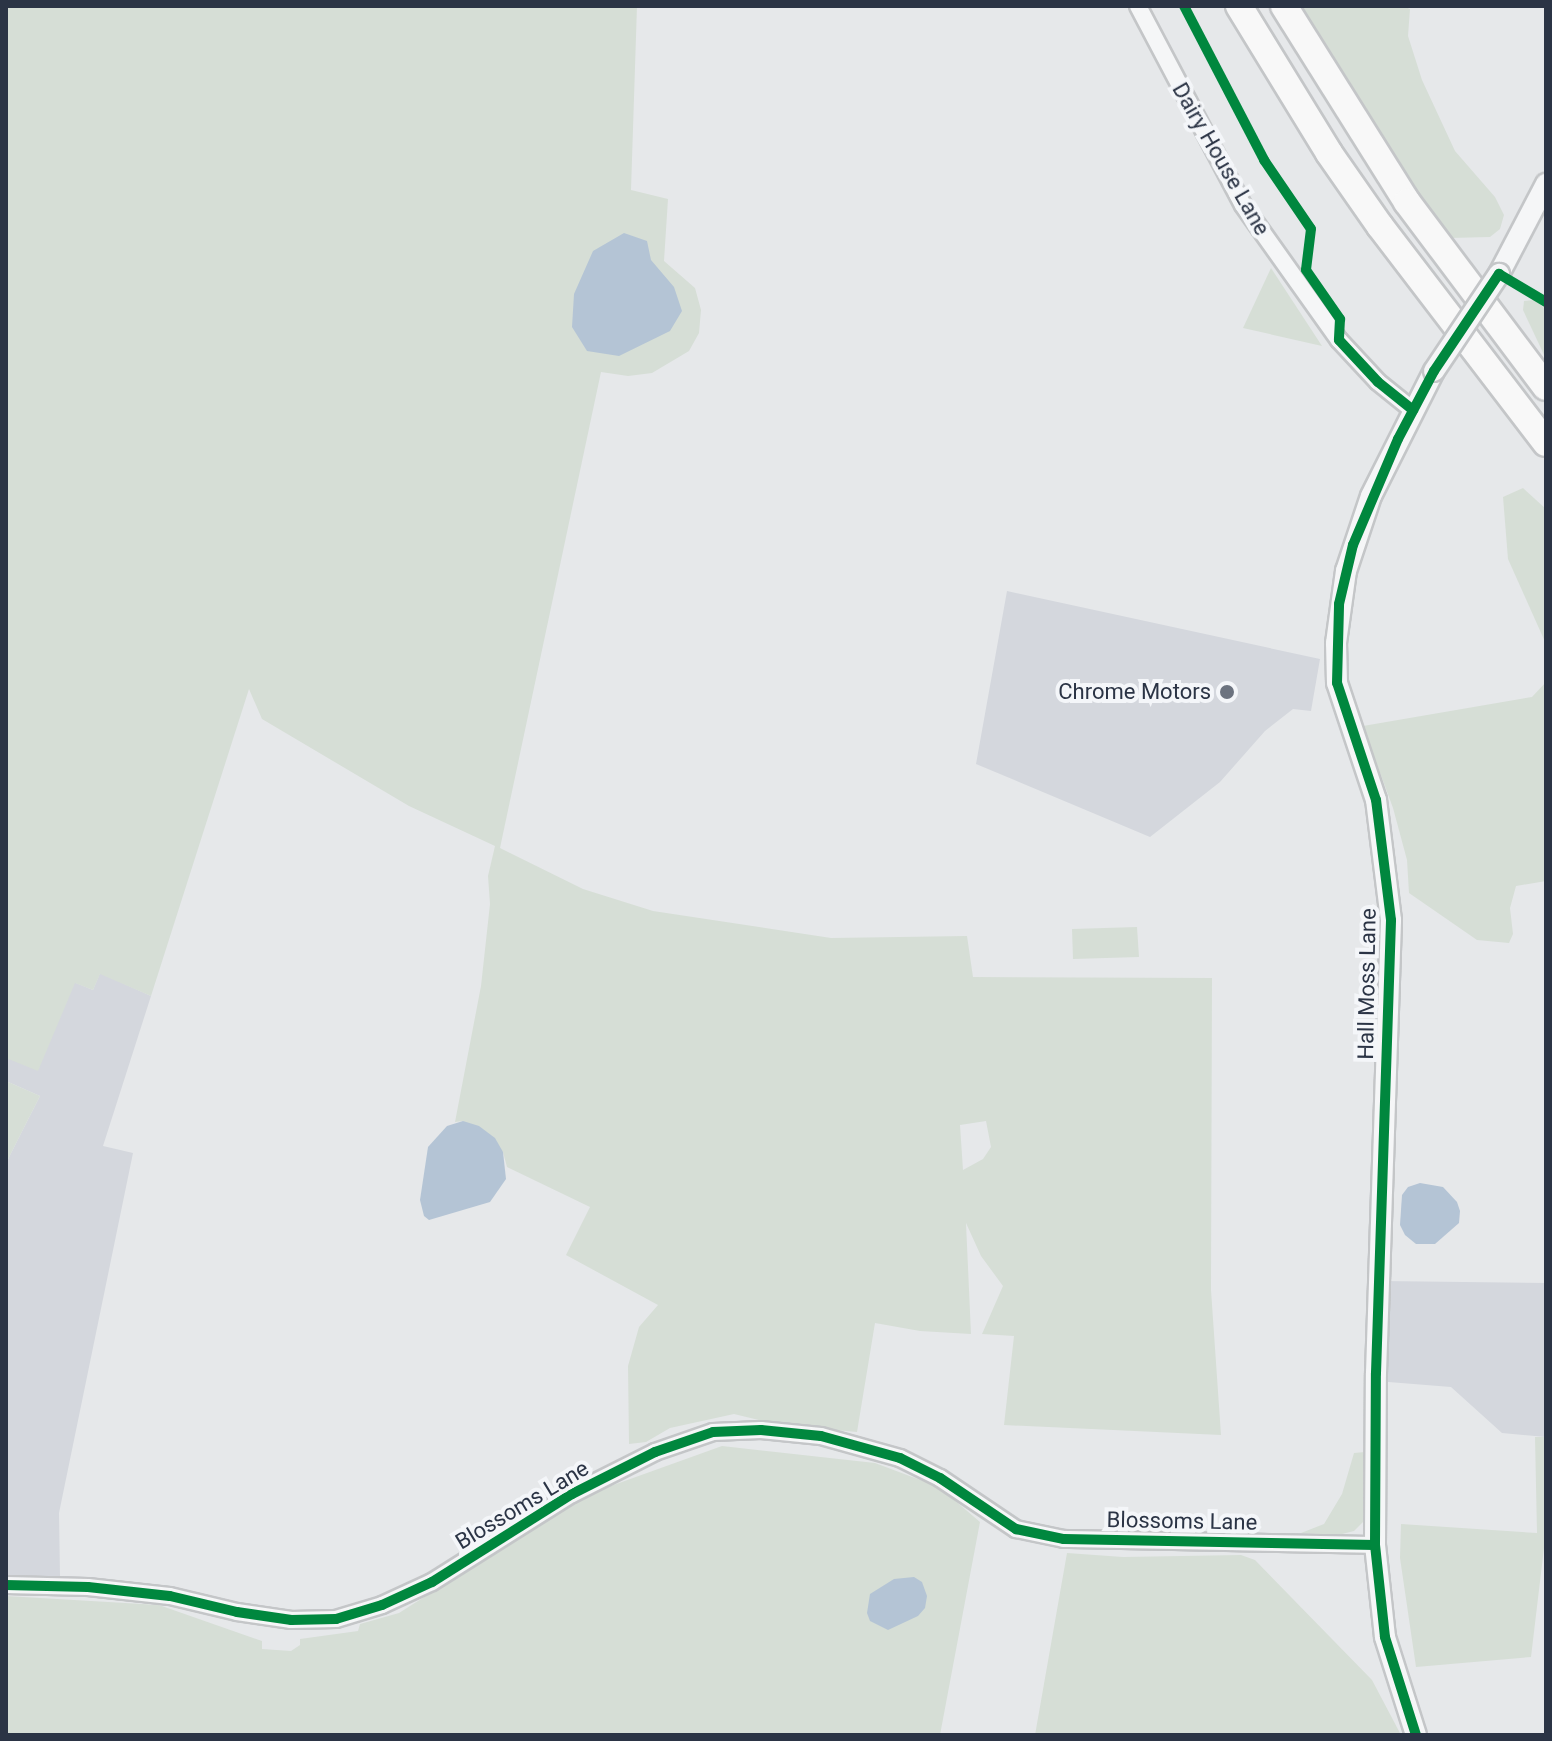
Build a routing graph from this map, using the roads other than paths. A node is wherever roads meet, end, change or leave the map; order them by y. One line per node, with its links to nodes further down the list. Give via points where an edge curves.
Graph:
1 (1138, 6): 6 (street, Dairy House Lane, via 1243,205 1339,340)
2 (1239, 6): 7 (highway, via 1372,214)
3 (1284, 6): 5 (highway, via 1407,202)
4 (1546, 184): 6 (street, Hall Moss Lane, bridge, via 1499,274)
5 (1546, 387)
6 (1413, 410): 8 (street, Hall Moss Lane, via 1353,545 1336,643 1337,683 1376,800 1391,920)
7 (1546, 443)
8 (1375, 1545): 9 (street, Blossoms Lane, via 1064,1539 1016,1529 900,1458 821,1436 761,1430 713,1432 655,1452 572,1494 432,1582 336,1619 291,1620 170,1596 88,1587); 10 (street, Hall Moss Lane, via 1385,1637)
9 (6, 1585)
10 (1416, 1735)

